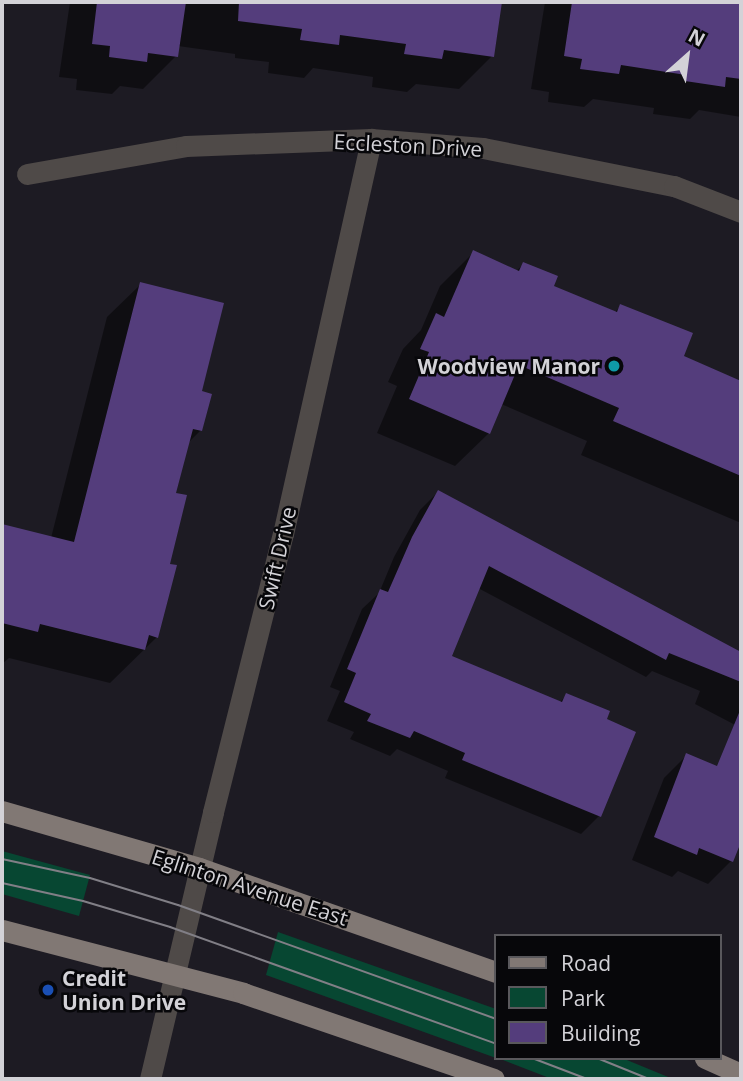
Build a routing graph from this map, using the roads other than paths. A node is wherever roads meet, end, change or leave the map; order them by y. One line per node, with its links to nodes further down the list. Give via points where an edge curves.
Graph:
1 (371, 139): 2 (street, Eccleston Drive, via 186,146); 3 (street, Eccleston Drive, via 483,148 674,186); 5 (street, Swift Drive, via 283,534)
2 (27, 174)
3 (741, 212)
4 (2, 811): 5 (main road, Eglinton Avenue East)
5 (199, 868): 7 (main road, Eglinton Avenue East); 8 (street, Swift Drive)
6 (2, 930): 8 (main road)
7 (494, 971)
8 (175, 975): 11 (street); 12 (main road, via 294,1010)
9 (710, 1060): 10 (main road)
10 (741, 1074)
11 (150, 1079)
12 (494, 1079)

